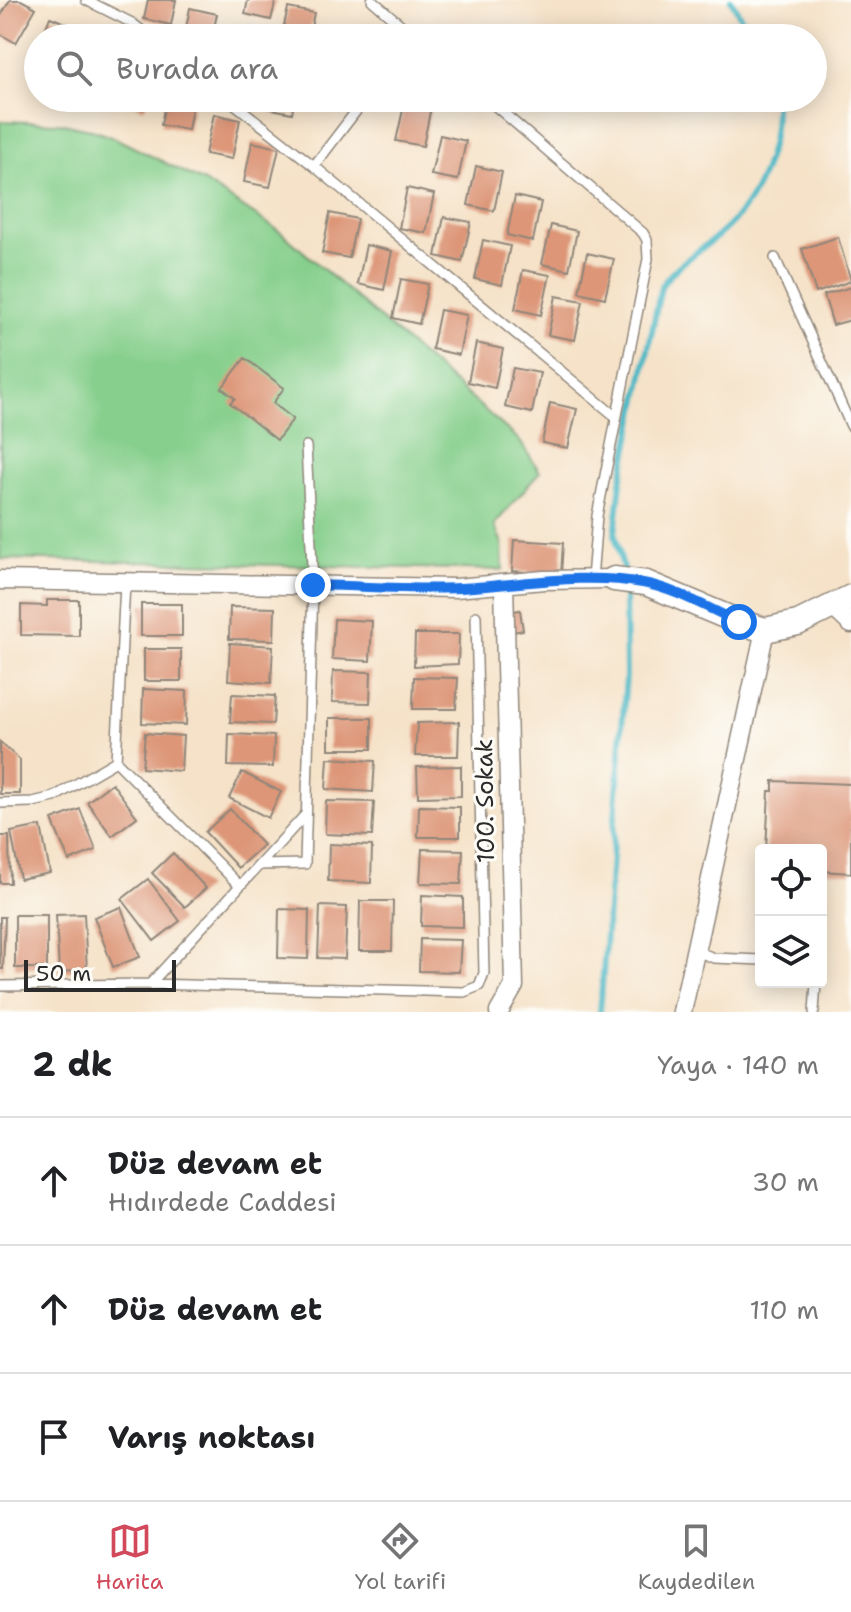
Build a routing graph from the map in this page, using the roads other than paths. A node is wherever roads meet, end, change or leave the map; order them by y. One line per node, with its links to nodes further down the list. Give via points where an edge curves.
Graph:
1 (86, 0): 3 (lane)
2 (372, 0): 4 (lane)
3 (133, 24)
4 (399, 24)
5 (245, 112): 8 (lane)
6 (355, 112): 8 (lane)
7 (502, 112): 10 (lane, via 647,240 646,272)
8 (314, 166): 10 (lane)
9 (775, 258): 11 (lane)
10 (615, 416): 13 (lane, via 594,532)
11 (851, 426)
12 (306, 446): 17 (lane)
13 (603, 579): 16 (street); 21 (street, via 646,583)
14 (0, 580): 15 (street)
15 (125, 583): 17 (street); 22 (lane)
16 (504, 584): 17 (street); 32 (street, 100. Sokak, via 514,986)
17 (313, 585): 24 (lane)
18 (842, 602): 20 (street); 21 (street, via 798,623)
19 (476, 616): 29 (lane, via 484,973 479,986 464,992)
20 (851, 624)
21 (765, 630): 27 (street)
22 (116, 761): 23 (lane, via 54,797); 26 (lane)
23 (0, 803)
24 (306, 814): 25 (lane); 25 (lane, via 305,864)
25 (259, 865): 26 (lane)
26 (240, 886): 29 (lane)
27 (696, 951): 28 (lane, via 714,958); 33 (street)
28 (755, 960)
29 (150, 984): 30 (lane)
30 (0, 986)
31 (816, 988): 34 (lane)
32 (499, 1012)
33 (682, 1012)
34 (814, 1012)

